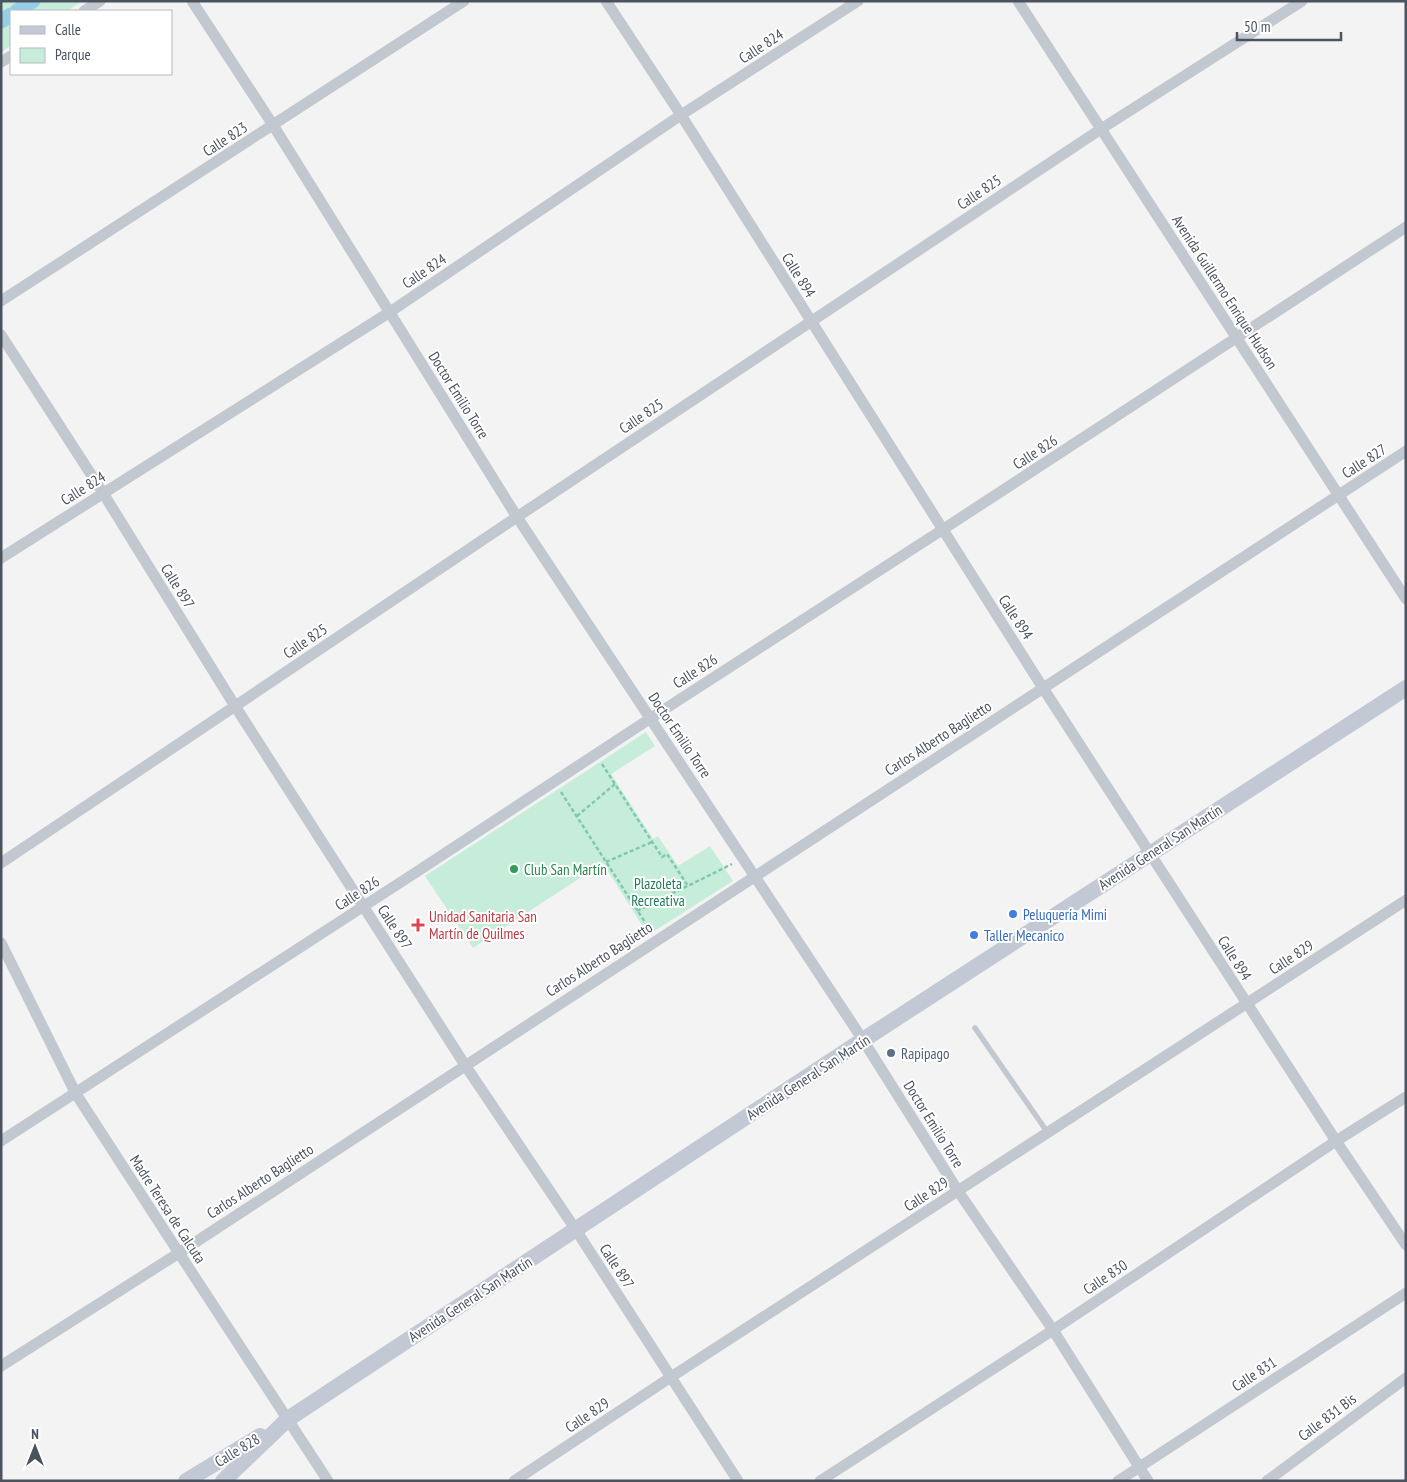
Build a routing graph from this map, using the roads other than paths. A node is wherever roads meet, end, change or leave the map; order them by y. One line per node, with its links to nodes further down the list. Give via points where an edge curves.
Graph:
1 (100, 1): 8 (street)
2 (192, 1): 10 (street, Doctor Emilio Torre)
3 (464, 1): 10 (street, Calle 823)
4 (606, 1): 9 (street, Calle 894)
5 (858, 1): 9 (street, Calle 824)
6 (1018, 1): 11 (street, Avenida Guillermo Enrique Hudson)
7 (1302, 1): 11 (street, Calle 825)
8 (86, 10)
9 (680, 115): 14 (street, Calle 824); 15 (street, Calle 894)
10 (273, 125): 13 (street, Calle 823); 14 (street, Doctor Emilio Torre)
11 (1100, 129): 15 (street, Calle 825); 17 (street, Avenida Guillermo Enrique Hudson)
12 (1406, 228): 17 (street, Calle 826)
13 (1, 301)
14 (390, 312): 19 (street, Calle 824); 21 (street, Doctor Emilio Torre)
15 (811, 322): 21 (street, Calle 825); 22 (street, Calle 894)
16 (1, 335): 19 (street, Calle 897)
17 (1238, 338): 20 (street, Avenida Guillermo Enrique Hudson); 22 (street, Calle 826)
18 (1406, 451): 20 (street, Calle 827)
19 (103, 493): 23 (street, Calle 824); 27 (street, Calle 897)
20 (1339, 495): 24 (street, Avenida Guillermo Enrique Hudson); 25 (street, Carlos Alberto Baglietto)
21 (517, 517): 27 (street, Calle 825); 28 (street, Doctor Emilio Torre)
22 (942, 530): 25 (street, Calle 894); 28 (street, Calle 826)
23 (1, 558)
24 (1406, 599)
25 (1043, 688): 29 (street, Calle 894); 31 (street, Carlos Alberto Baglietto)
26 (1406, 688): 29 (main road, Avenida General San Martín)
27 (235, 706): 30 (street, Calle 825); 33 (street, Calle 897)
28 (651, 718): 31 (street, Doctor Emilio Torre); 33 (street, Calle 826)
29 (1151, 853): 35 (street, Calle 894); 37 (main road, Avenida General San Martín)
30 (1, 863)
31 (755, 875): 37 (street, Doctor Emilio Torre); 38 (street, Carlos Alberto Baglietto)
32 (1406, 900): 35 (street, Calle 829)
33 (364, 907): 38 (street, Calle 897); 39 (street, Calle 826)
34 (1, 943): 39 (street, Madre Teresa de Calcuta)
35 (1246, 1004): 41 (street, Calle 829); 43 (street, Calle 894)
36 (975, 1028): 41 (lane)
37 (863, 1040): 44 (street, Doctor Emilio Torre); 45 (main road, Avenida General San Martín)
38 (465, 1065): 45 (street, Calle 897); 47 (street, Carlos Alberto Baglietto)
39 (76, 1092): 42 (street, Calle 826); 47 (street, Madre Teresa de Calcuta)
40 (1406, 1097): 43 (street, Calle 830)
41 (1048, 1133): 44 (street, Calle 829)
42 (1, 1141)
43 (1336, 1141): 46 (street, Calle 894); 49 (street, Calle 830)
44 (958, 1191): 49 (street, Doctor Emilio Torre); 51 (street, Calle 829)
45 (576, 1230): 51 (street, Calle 897); 53 (main road, Avenida General San Martín)
46 (1406, 1246)
47 (178, 1253): 50 (street, Carlos Alberto Baglietto); 53 (street, Madre Teresa de Calcuta)
48 (1406, 1293): 54 (street, Calle 831)
49 (1053, 1330): 54 (street, Doctor Emilio Torre); 60 (street, Calle 830)
50 (1, 1366)
51 (671, 1377): 58 (street, Calle 829); 59 (street, Calle 897)
52 (1406, 1378): 63 (street, Calle 831 Bis)
53 (288, 1419): 55 (main road, Calle 828); 56 (main road, Avenida General San Martín); 57 (street, Madre Teresa de Calcuta)
54 (1140, 1466): 61 (street, Calle 831); 62 (street, Doctor Emilio Torre)
55 (186, 1481)
56 (223, 1481)
57 (328, 1481)
58 (514, 1481)
59 (738, 1481)
60 (820, 1481)
61 (1118, 1481)
62 (1148, 1481)
63 (1267, 1481)

